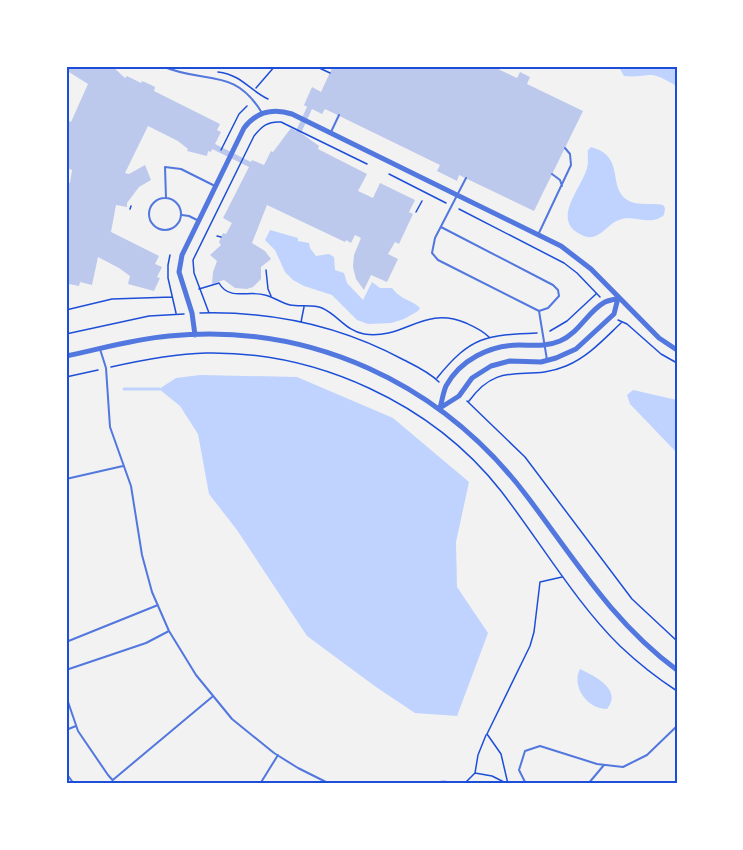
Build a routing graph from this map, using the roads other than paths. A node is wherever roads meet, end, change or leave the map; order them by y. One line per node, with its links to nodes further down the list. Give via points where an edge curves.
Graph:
1 (162, 66): 2 (lane, via 191,76 234,83 254,100)
2 (262, 113): 4 (street, via 284,111); 8 (street, via 244,128)
3 (339, 115): 4 (lane)
4 (330, 133): 10 (street)
5 (565, 148): 9 (lane, via 572,165)
6 (552, 174): 9 (lane)
7 (466, 178): 10 (lane)
8 (216, 186): 11 (lane, via 181,169 165,167); 13 (street)
9 (562, 186): 15 (lane)
10 (458, 195): 14 (lane); 15 (street)
11 (166, 198): 12 (lane, via 177,203); 12 (lane, via 151,206 149,216 153,225 169,229)
12 (181, 215): 13 (lane)
13 (199, 220): 18 (street, via 182,255 179,272)
14 (441, 227): 17 (lane, via 432,253 438,260); 17 (lane, via 553,285 559,296)
15 (538, 235): 16 (street, via 578,257)
16 (618, 298): 19 (street, via 605,302 565,338); 21 (street); 23 (street, via 614,314 585,342 567,354)
17 (539, 311): 19 (lane)
18 (195, 335): 20 (street); 24 (street, via 250,336 330,353 369,368)
19 (544, 345): 23 (lane); 24 (street, via 502,346 473,358 446,387)
20 (100, 349): 22 (street); 25 (lane, via 106,368 110,427)
21 (677, 350)
22 (66, 356)
23 (547, 360): 24 (street, via 490,366 472,378 459,396)
24 (440, 408): 31 (street, via 500,463 610,609)
25 (123, 466): 26 (lane); 27 (lane, via 131,486 142,555)
26 (66, 479)
27 (158, 605): 28 (lane); 29 (lane)
28 (169, 632): 30 (lane); 33 (lane)
29 (66, 642)
30 (66, 670)
31 (677, 670)
32 (66, 696): 34 (lane)
33 (212, 697): 37 (lane); 40 (lane)
34 (76, 726): 36 (lane); 40 (lane)
35 (677, 726): 38 (lane, via 647,755 623,767)
36 (66, 730)
37 (278, 756): 44 (lane); 45 (lane)
38 (604, 765): 46 (lane, via 540,746 525,751 519,770); 47 (lane)
39 (66, 773): 41 (lane)
40 (113, 780): 42 (lane); 43 (lane)
41 (74, 784)
42 (108, 784)
43 (117, 784)
44 (260, 784)
45 (330, 784)
46 (527, 784)
47 (588, 784)

